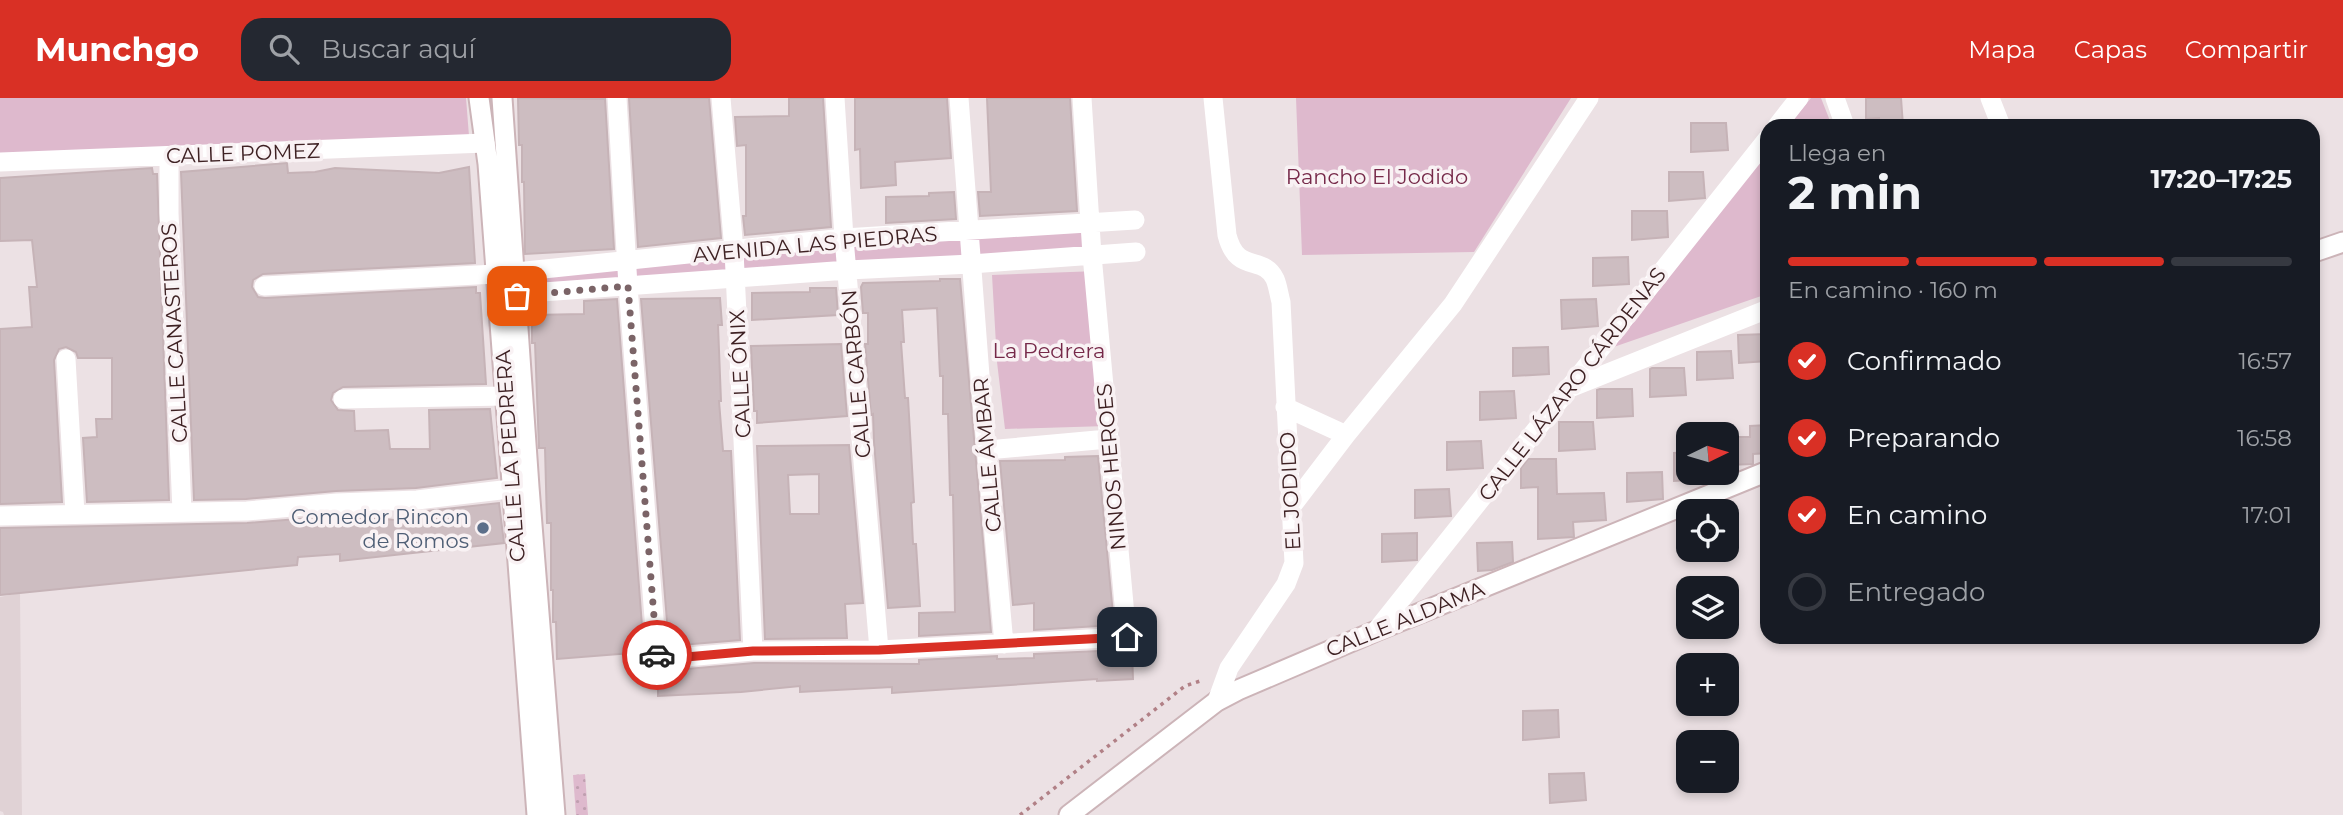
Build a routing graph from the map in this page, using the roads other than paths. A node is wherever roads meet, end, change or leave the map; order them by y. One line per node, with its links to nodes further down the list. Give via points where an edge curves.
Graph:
1 (480, 98): 16 (street, CALLE LA PEDRERA)
2 (502, 98): 32 (street, CALLE LA PEDRERA)
3 (617, 98): 29 (street)
4 (721, 98): 26 (street, CALLE ÓNIX)
5 (835, 98): 23 (street, CALLE CARBÓN)
6 (959, 98): 22 (street, CALLE ÁMBAR)
7 (1082, 98): 21 (street, NINOS HEROES)
8 (1213, 98): 43 (street, EL JODIDO, via 1231,251 1266,268 1275,278 1281,302)
9 (1589, 98): 44 (street, via 1453,304)
10 (1799, 98): 13 (street)
11 (1835, 98): 14 (street)
12 (1990, 98): 15 (street)
13 (1782, 119)
14 (1842, 119)
15 (1998, 119)
16 (485, 143): 18 (street, CALLE POMEZ); 32 (street, CALLE LA PEDRERA)
17 (1760, 148): 40 (street, CALLE LÁZARO CÁRDENAS)
18 (169, 156): 19 (street, CALLE POMEZ); 50 (street, CALLE CANASTEROS)
19 (0, 162)
20 (1135, 220): 21 (street, AVENIDA LAS PIEDRAS)
21 (1089, 223): 22 (street, AVENIDA LAS PIEDRAS); 28 (street, NINOS HEROES)
22 (970, 231): 23 (street, AVENIDA LAS PIEDRAS); 30 (street, CALLE ÁMBAR)
23 (844, 239): 26 (street, AVENIDA LAS PIEDRAS); 31 (street, CALLE CARBÓN)
24 (2343, 242): 25 (street)
25 (2320, 250)
26 (734, 251): 29 (street, AVENIDA LAS PIEDRAS); 33 (street, CALLE ÓNIX)
27 (1136, 252): 28 (street, AVENIDA LAS PIEDRAS)
28 (1092, 255): 30 (street, AVENIDA LAS PIEDRAS); 45 (street, NINOS HEROES)
29 (627, 261): 32 (street, AVENIDA LAS PIEDRAS); 35 (street)
30 (971, 264): 31 (street, AVENIDA LAS PIEDRAS); 46 (street, CALLE ÁMBAR)
31 (848, 270): 33 (street, AVENIDA LAS PIEDRAS); 55 (street, CALLE CARBÓN)
32 (505, 273): 34 (street, AVENIDA LAS PIEDRAS); 36 (street, CALLE LA PEDRERA); 37 (street, CALLE LA PEDRERA)
33 (735, 278): 35 (street, AVENIDA LAS PIEDRAS); 56 (street, CALLE ÓNIX)
34 (264, 286)
35 (628, 286): 37 (street, AVENIDA LAS PIEDRAS); 56 (street, via 657,656)
36 (496, 295): 37 (street, AVENIDA LAS PIEDRAS); 41 (street, CALLE LA PEDRERA)
37 (517, 296): 48 (street, CALLE LA PEDRERA)
38 (1760, 312): 40 (street)
39 (66, 359): 51 (street)
40 (1569, 388): 53 (street, CALLE LÁZARO CÁRDENAS)
41 (505, 396): 42 (street); 48 (street, CALLE LA PEDRERA)
42 (344, 399)
43 (1285, 407): 44 (street); 49 (street, EL JODIDO)
44 (1346, 435): 49 (street)
45 (1108, 439): 46 (street); 54 (street, NINOS HEROES, via 1127,637)
46 (987, 450): 54 (street, CALLE ÁMBAR)
47 (1760, 474): 53 (street, CALLE ALDAMA)
48 (520, 488): 50 (street, via 417,500); 58 (street, CALLE LA PEDRERA)
49 (1292, 506): 57 (street, EL JODIDO, via 1294,563 1286,584 1229,668)
50 (182, 511): 51 (street)
51 (75, 514): 52 (street)
52 (0, 516)
53 (1376, 631): 57 (street, CALLE ALDAMA)
54 (1004, 644): 55 (street)
55 (879, 650): 56 (street)
56 (753, 651)
57 (1217, 701): 61 (street, CALLE ALDAMA)
58 (542, 764): 59 (street, CALLE LA PEDRERA); 60 (street, CALLE LA PEDRERA)
59 (537, 815)
60 (555, 815)
61 (1069, 815)

